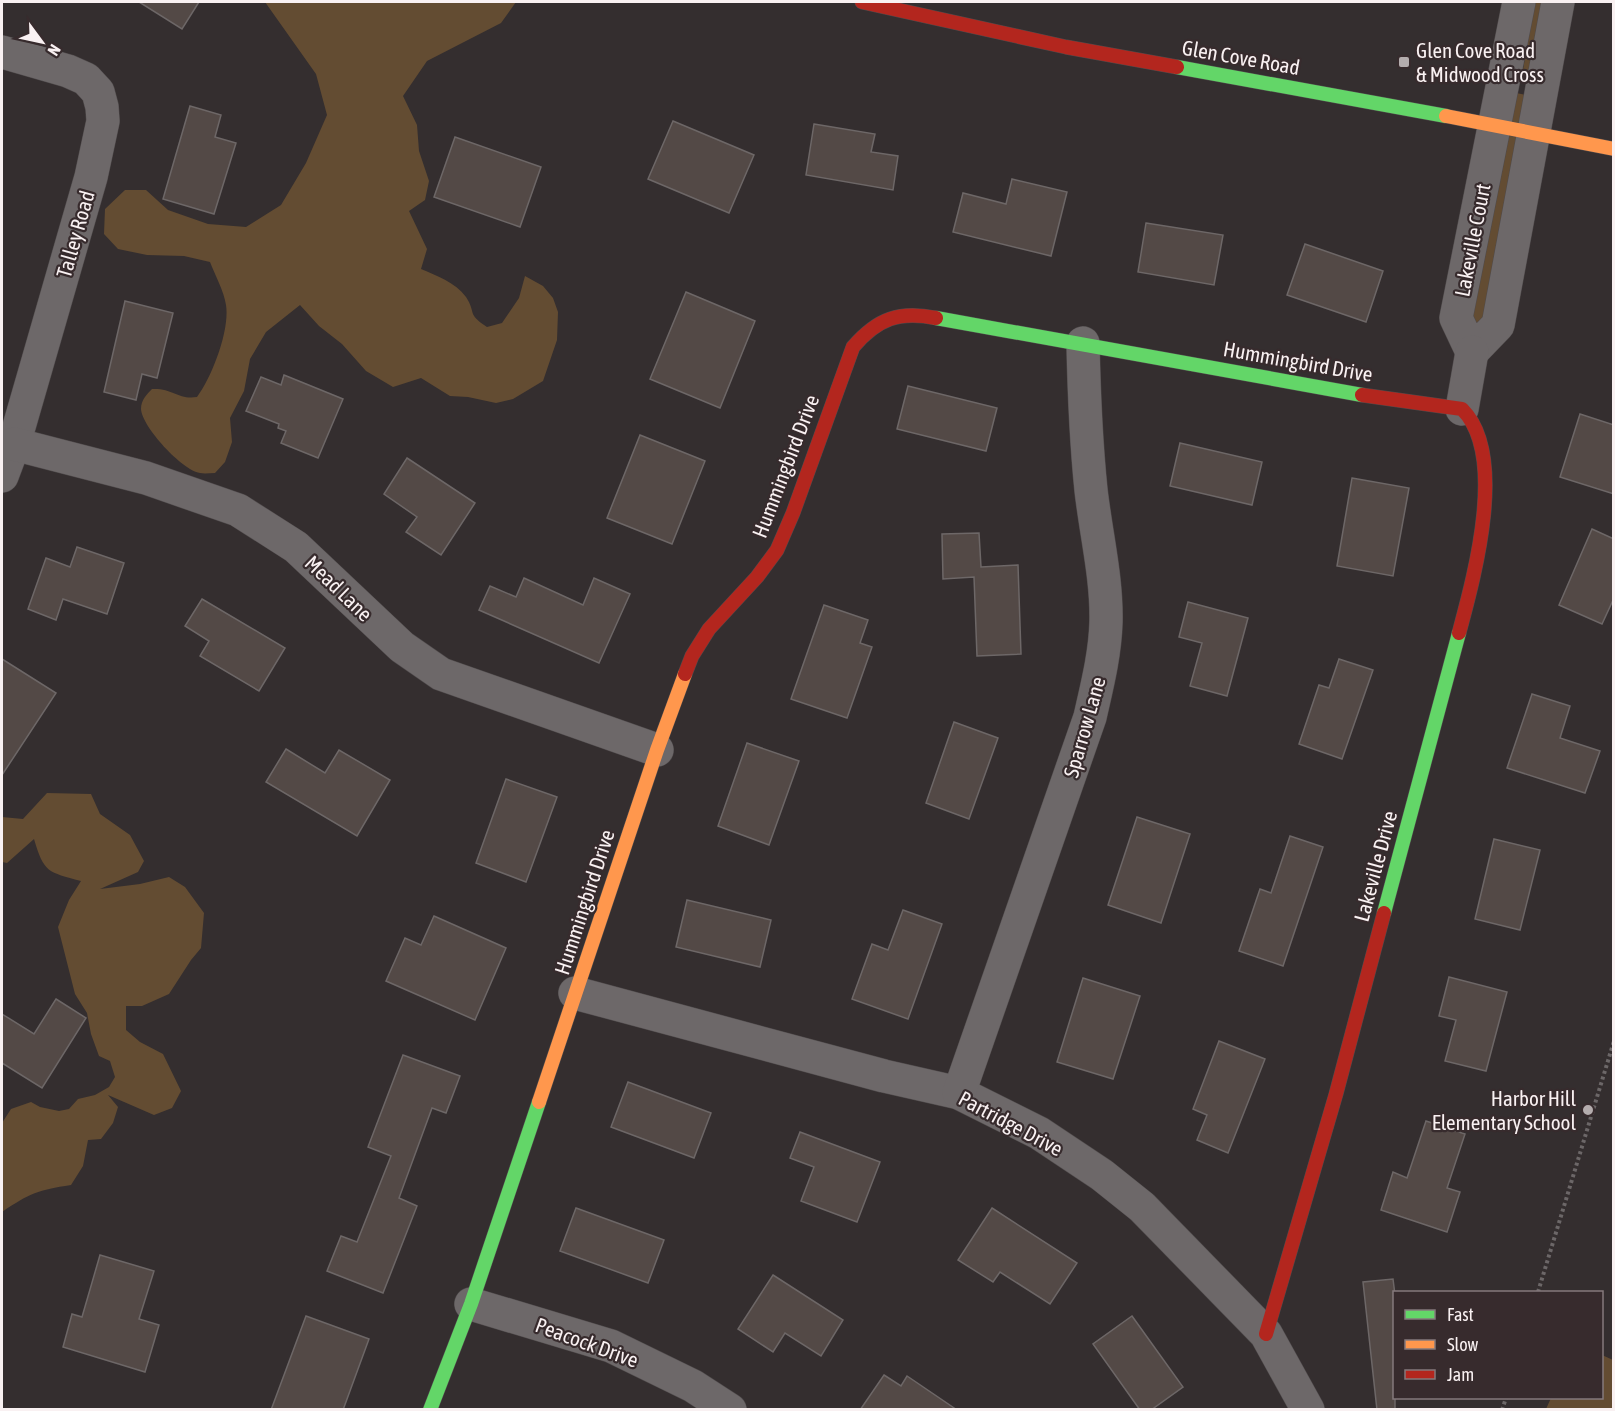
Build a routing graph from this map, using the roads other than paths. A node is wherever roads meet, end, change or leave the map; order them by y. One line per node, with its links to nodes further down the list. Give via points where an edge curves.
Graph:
1 (862, 2): 5 (street, Glen Cove Road, via 1066,47)
2 (1519, 2): 5 (street, Lakeville Court)
3 (1558, 2): 6 (street, Lakeville Court)
4 (2, 52): 11 (street, Talley Road, via 86,79 98,92 103,121 91,177)
5 (1495, 125): 6 (street, Glen Cove Road); 9 (street, Lakeville Court, via 1456,318)
6 (1534, 133): 7 (street, Glen Cove Road); 9 (street, Lakeville Court, via 1498,325)
7 (1614, 149)
8 (1083, 343): 10 (street, Hummingbird Drive, via 1390,400); 13 (street, Hummingbird Drive, via 915,314 889,318 864,333 845,364 777,550 700,642); 15 (street, Sparrow Lane, via 1091,491 1104,581 1102,662 1090,717)
9 (1472, 352): 10 (street)
10 (1462, 409): 17 (street, Lakeville Drive, via 1474,423 1485,474 1473,579 1336,1094)
11 (14, 444): 12 (street, Talley Road); 13 (street, Mead Lane, via 146,478 238,510 296,547 402,647 441,674)
12 (2, 476)
13 (657, 750): 14 (street, Hummingbird Drive)
14 (575, 993): 15 (street, Partridge Drive); 16 (street, Hummingbird Drive)
15 (959, 1093): 17 (street, Partridge Drive, via 1039,1133 1102,1175 1142,1207)
16 (471, 1304): 18 (street, Hummingbird Drive); 19 (street, Peacock Drive, via 611,1346 693,1386)
17 (1266, 1334): 20 (street, Partridge Drive)
18 (430, 1410)
19 (730, 1410)
20 (1308, 1410)

